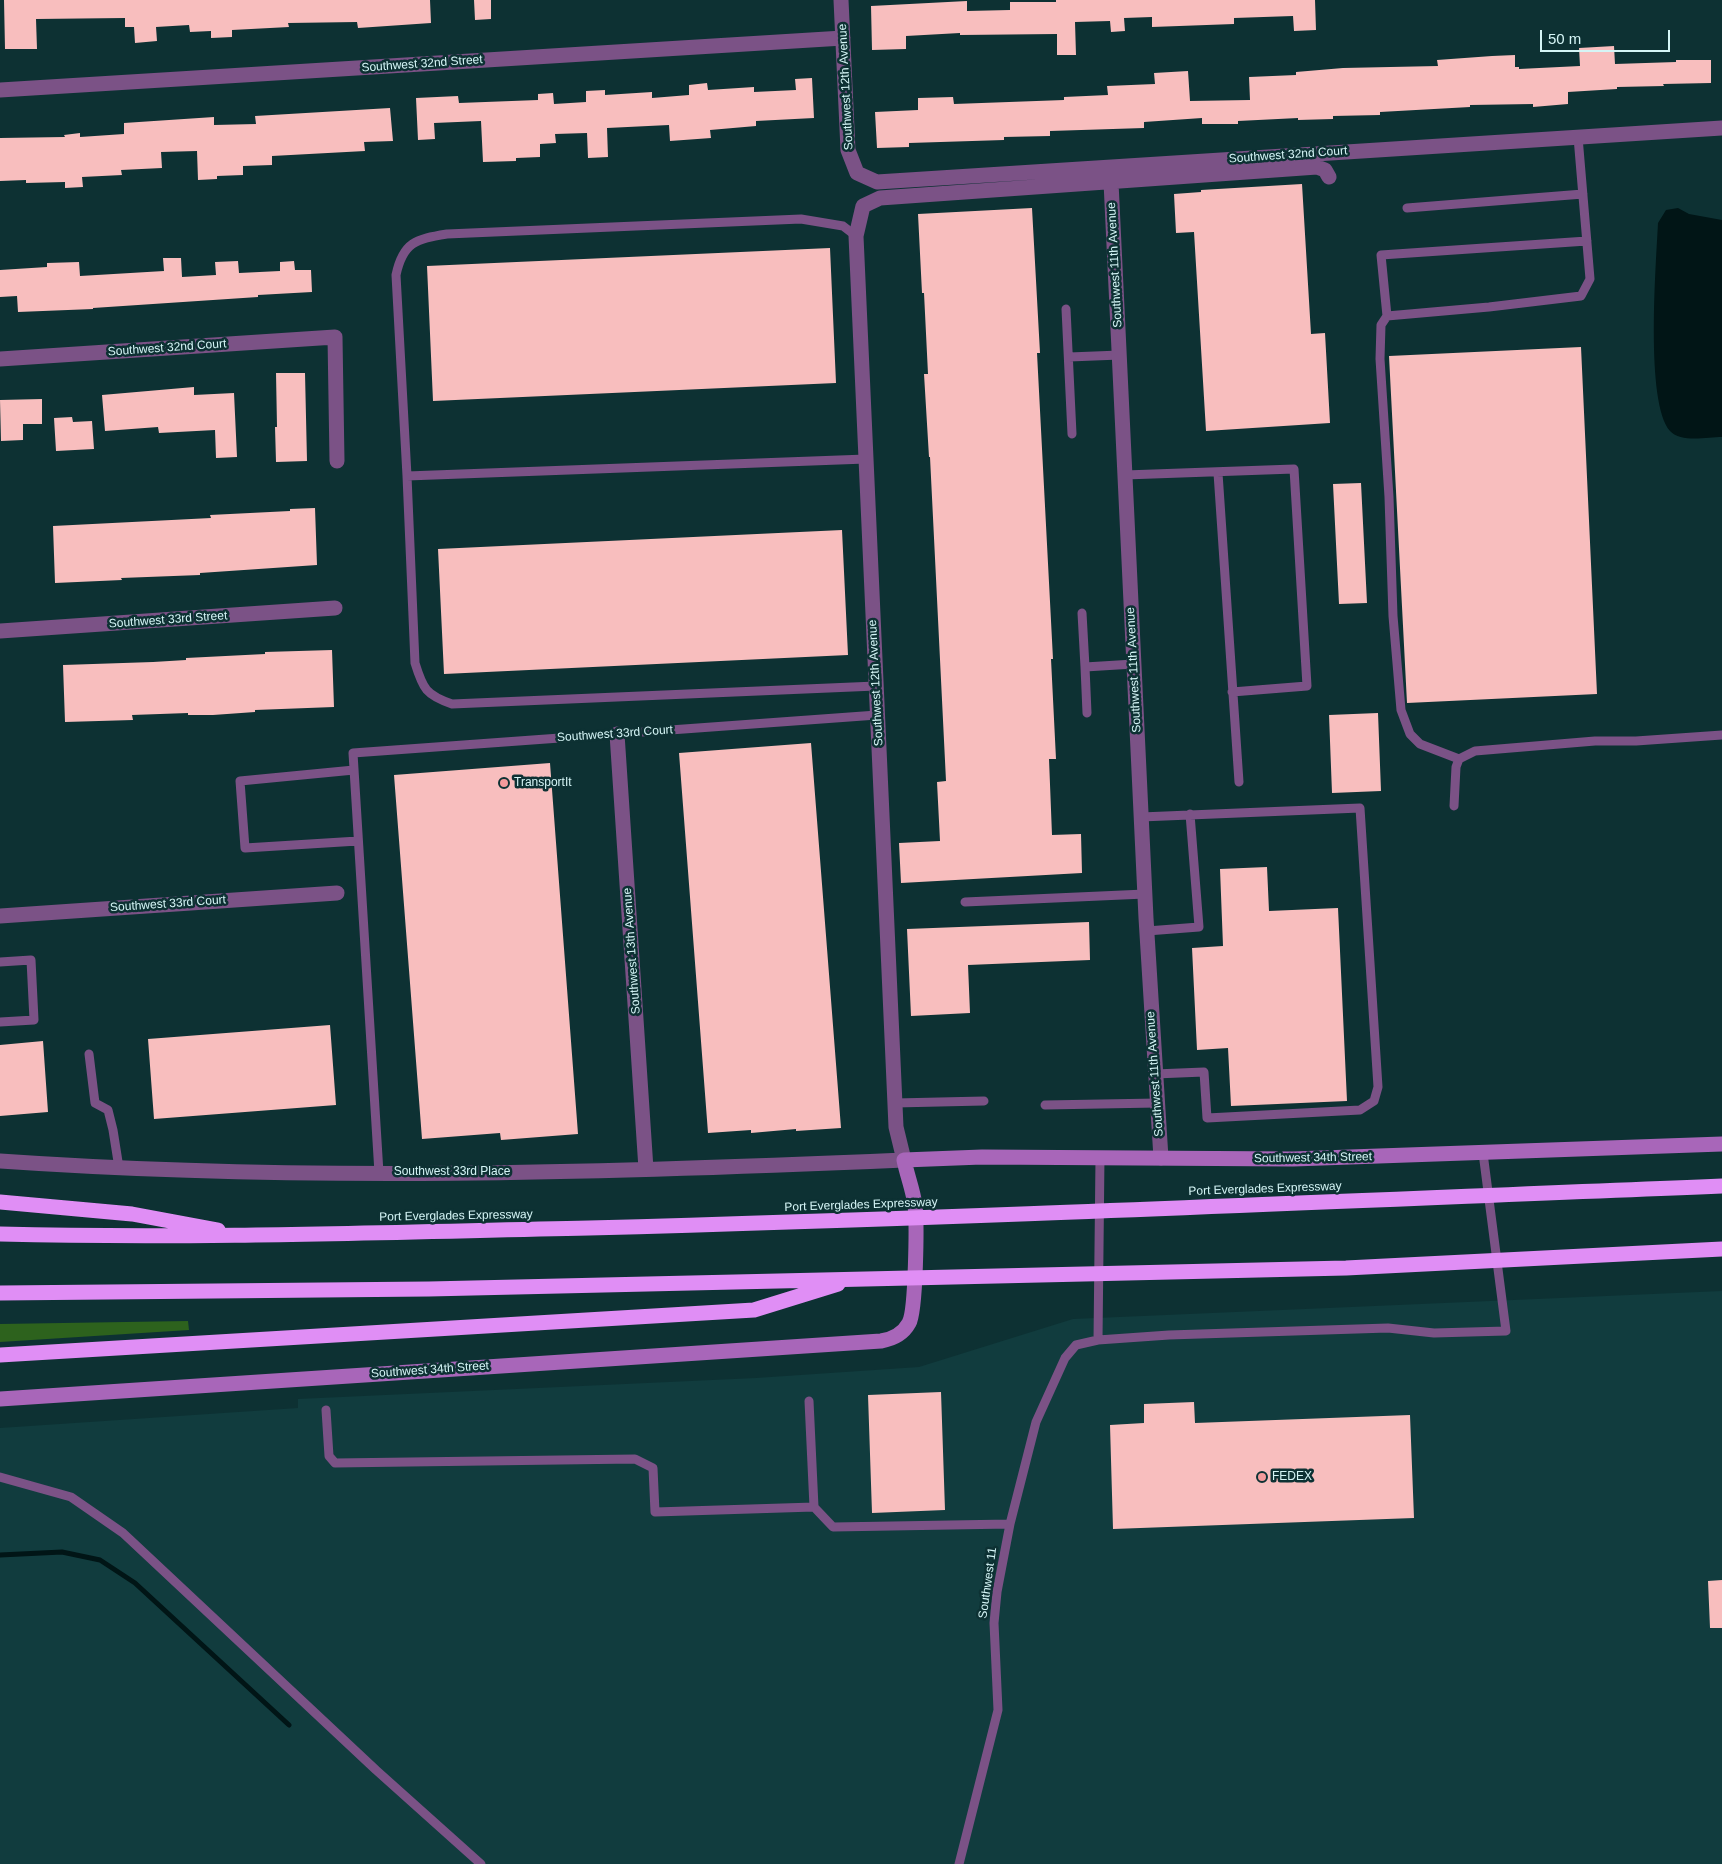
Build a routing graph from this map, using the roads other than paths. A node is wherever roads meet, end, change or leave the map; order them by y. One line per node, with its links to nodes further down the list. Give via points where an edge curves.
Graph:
1 (842, 0): 2 (street, Southwest 12th Avenue)
2 (843, 38): 3 (street, Southwest 32nd Street); 6 (street, Southwest 12th Avenue, via 848,150)
3 (0, 90)
4 (1722, 128): 5 (street, Southwest 32nd Court)
5 (1578, 137): 6 (street, Southwest 32nd Court, via 877,182); 9 (lane)
6 (857, 173)
7 (1329, 176): 8 (street, Southwest 32nd Court, via 1317,167)
8 (1111, 182): 10 (street, Southwest 32nd Court, via 880,198); 16 (street, Southwest 11th Avenue)
9 (1582, 194): 11 (lane); 13 (lane)
10 (863, 206): 12 (street, Southwest 12th Avenue)
11 (1407, 208)
12 (856, 236): 20 (street, Southwest 12th Avenue); 24 (lane, via 843,226 801,218 447,234 422,238 404,250 396,275)
13 (1587, 241): 15 (lane, via 1590,279 1581,296); 15 (lane, via 1381,255)
14 (1066, 309): 17 (lane)
15 (1387, 316): 36 (lane, via 1381,325 1380,359 1401,710 1410,734 1420,744)
16 (1120, 355): 17 (lane); 23 (street, Southwest 11th Avenue)
17 (1069, 357): 19 (lane)
18 (0, 358): 21 (street, Southwest 32nd Court, via 335,337)
19 (1072, 434)
20 (866, 459): 24 (lane); 30 (street, Southwest 12th Avenue)
21 (338, 461)
22 (1218, 473): 23 (lane); 31 (lane); 31 (lane, via 1294,469 1307,686)
23 (1125, 475): 28 (street, Southwest 11th Avenue)
24 (407, 476): 30 (lane, via 415,663 421,684 436,698 452,704)
25 (335, 608): 27 (street, Southwest 33rd Street)
26 (1082, 613): 29 (lane)
27 (0, 631)
28 (1134, 664): 29 (lane); 41 (street, Southwest 11th Avenue)
29 (1085, 667): 32 (lane)
30 (876, 686): 33 (street, Southwest 12th Avenue)
31 (1232, 692): 38 (lane)
32 (1086, 713)
33 (877, 715): 34 (lane, Southwest 33rd Court); 53 (street, Southwest 12th Avenue)
34 (617, 734): 37 (lane, Southwest 33rd Court, via 353,753); 63 (street, Southwest 13th Avenue)
35 (1722, 735): 36 (lane, via 1493,748 1475,750)
36 (1459, 759): 39 (lane)
37 (354, 770): 42 (lane); 42 (lane, via 240,781 245,848)
38 (1239, 782)
39 (1454, 806)
40 (1190, 814): 41 (lane); 47 (lane, via 1199,927); 51 (lane, via 1360,808 1378,1087 1374,1101 1360,1110 1207,1118 1204,1072)
41 (1141, 817): 44 (street, Southwest 11th Avenue)
42 (358, 841): 64 (lane)
43 (337, 892): 46 (street, Southwest 33rd Court)
44 (1145, 894): 45 (lane); 47 (street, Southwest 11th Avenue)
45 (965, 902)
46 (0, 916)
47 (1147, 930): 51 (street, Southwest 11th Avenue)
48 (0, 962): 49 (lane, via 31,960 34,1020)
49 (0, 1022)
50 (89, 1054): 62 (lane, via 95,1102 108,1110)
51 (1155, 1074): 54 (street, Southwest 11th Avenue)
52 (984, 1101): 53 (lane)
53 (895, 1103): 60 (street, Southwest 12th Avenue, via 896,1127)
54 (1157, 1103): 55 (lane); 59 (street, Southwest 11th Avenue)
55 (1046, 1105)
56 (1722, 1144): 57 (street, Southwest 34th Street)
57 (1483, 1153): 59 (street, Southwest 34th Street, via 1293,1159); 72 (lane, via 1506,1331 1434,1332 1388,1328)
58 (1100, 1157): 59 (street, Southwest 34th Street); 60 (street, Southwest 34th Street); 72 (lane)
59 (1161, 1158)
60 (904, 1160): 63 (street, Southwest 33rd Place); 74 (street, Southwest 34th Street, via 915,1206 912,1315 897,1336 881,1341)
61 (0, 1161): 62 (street, Southwest 33rd Place)
62 (119, 1168): 64 (street, Southwest 33rd Place)
63 (646, 1168): 64 (street, Southwest 33rd Place)
64 (379, 1173)
65 (1722, 1186): 68 (highway, Port Everglades Expressway, via 855,1221)
66 (0, 1202): 68 (highway, via 132,1214)
67 (0, 1234): 68 (highway, Port Everglades Expressway)
68 (251, 1236)
69 (1722, 1249): 70 (highway, via 1346,1268)
70 (856, 1278): 71 (highway, via 429,1289); 73 (highway, via 754,1310)
71 (0, 1293)
72 (1098, 1340): 79 (lane, Southwest 11, via 1076,1345 1066,1358 1036,1422)
73 (0, 1356)
74 (0, 1399)
75 (809, 1401): 78 (lane)
76 (326, 1410): 78 (lane, via 329,1456 335,1463 635,1459 653,1468 655,1512)
77 (0, 1477): 80 (lane, via 71,1497 123,1533)
78 (814, 1508): 79 (lane, via 832,1527)
79 (1010, 1524): 81 (lane, Southwest 11, via 994,1623 998,1710)
80 (481, 1864)
81 (959, 1864)

